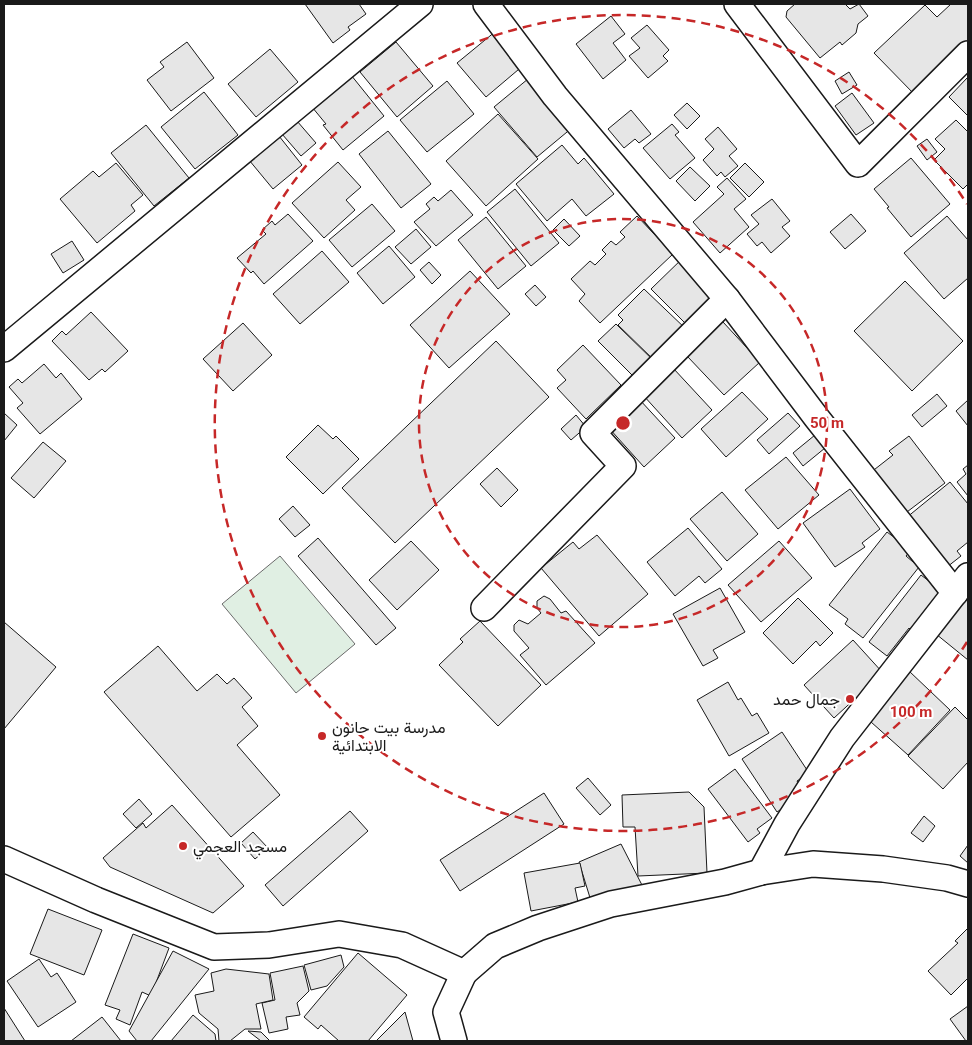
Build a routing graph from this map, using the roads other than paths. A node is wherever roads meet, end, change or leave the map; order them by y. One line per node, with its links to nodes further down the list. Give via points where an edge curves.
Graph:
1 (420, 4): 6 (street)
2 (486, 4): 5 (street, via 555,96)
3 (737, 4): 4 (street, via 858,164)
4 (968, 54)
5 (727, 300): 7 (street, via 816,417); 8 (street, via 593,433 623,466)
6 (4, 349)
7 (962, 584): 10 (street, via 842,738)
8 (484, 608)
9 (4, 859): 12 (street, via 214,947 269,945 339,934 402,945)
10 (762, 872): 11 (street, via 813,864 874,868); 12 (street, via 611,904 538,928 495,946)
11 (968, 884)
12 (464, 973): 13 (street, via 446,1012)
13 (454, 1041)

